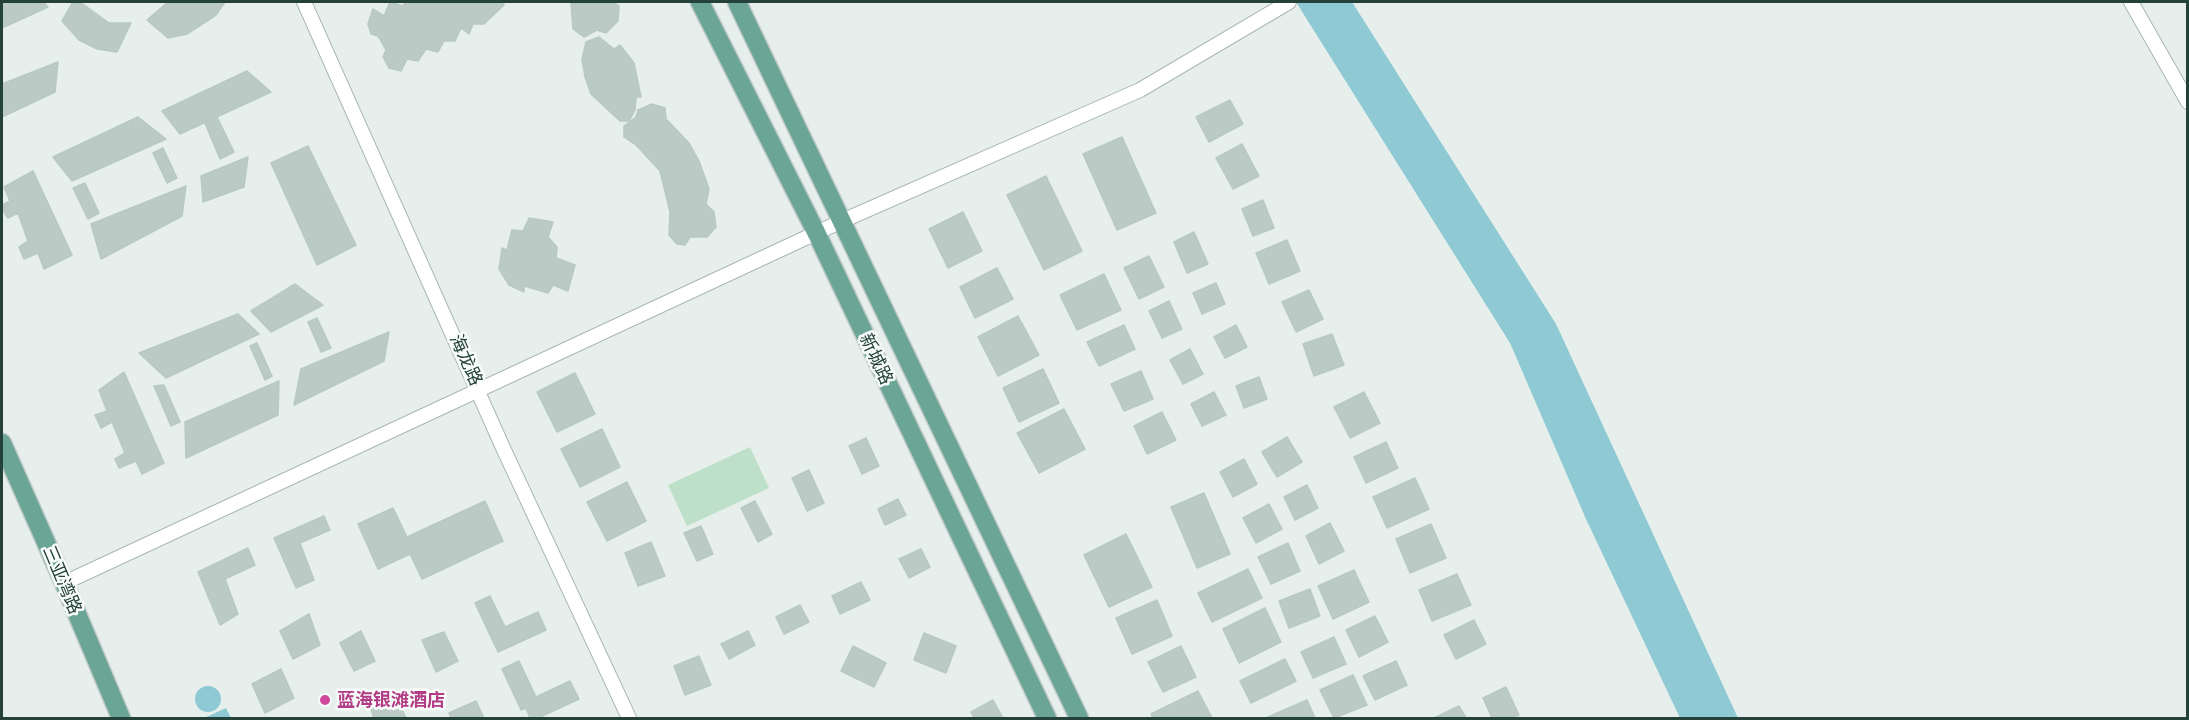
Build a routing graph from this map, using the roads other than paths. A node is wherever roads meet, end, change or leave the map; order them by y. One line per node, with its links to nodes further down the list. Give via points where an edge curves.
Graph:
1 (304, 2): 9 (street, 海龙路)
2 (700, 2): 8 (main road, 新城路)
3 (737, 2): 7 (main road, 新城路)
4 (1288, 2): 7 (street, via 1140,90)
5 (2131, 2): 6 (street)
6 (2187, 102)
7 (842, 221): 8 (street); 15 (main road, 新城路)
8 (817, 234): 9 (street); 14 (main road, 新城路)
9 (480, 392): 11 (street); 13 (street, 海龙路)
10 (2, 443): 11 (main road, 三亚湾路)
11 (64, 583): 12 (main road, 三亚湾路)
12 (120, 718)
13 (629, 718)
14 (1047, 718)
15 (1079, 718)

